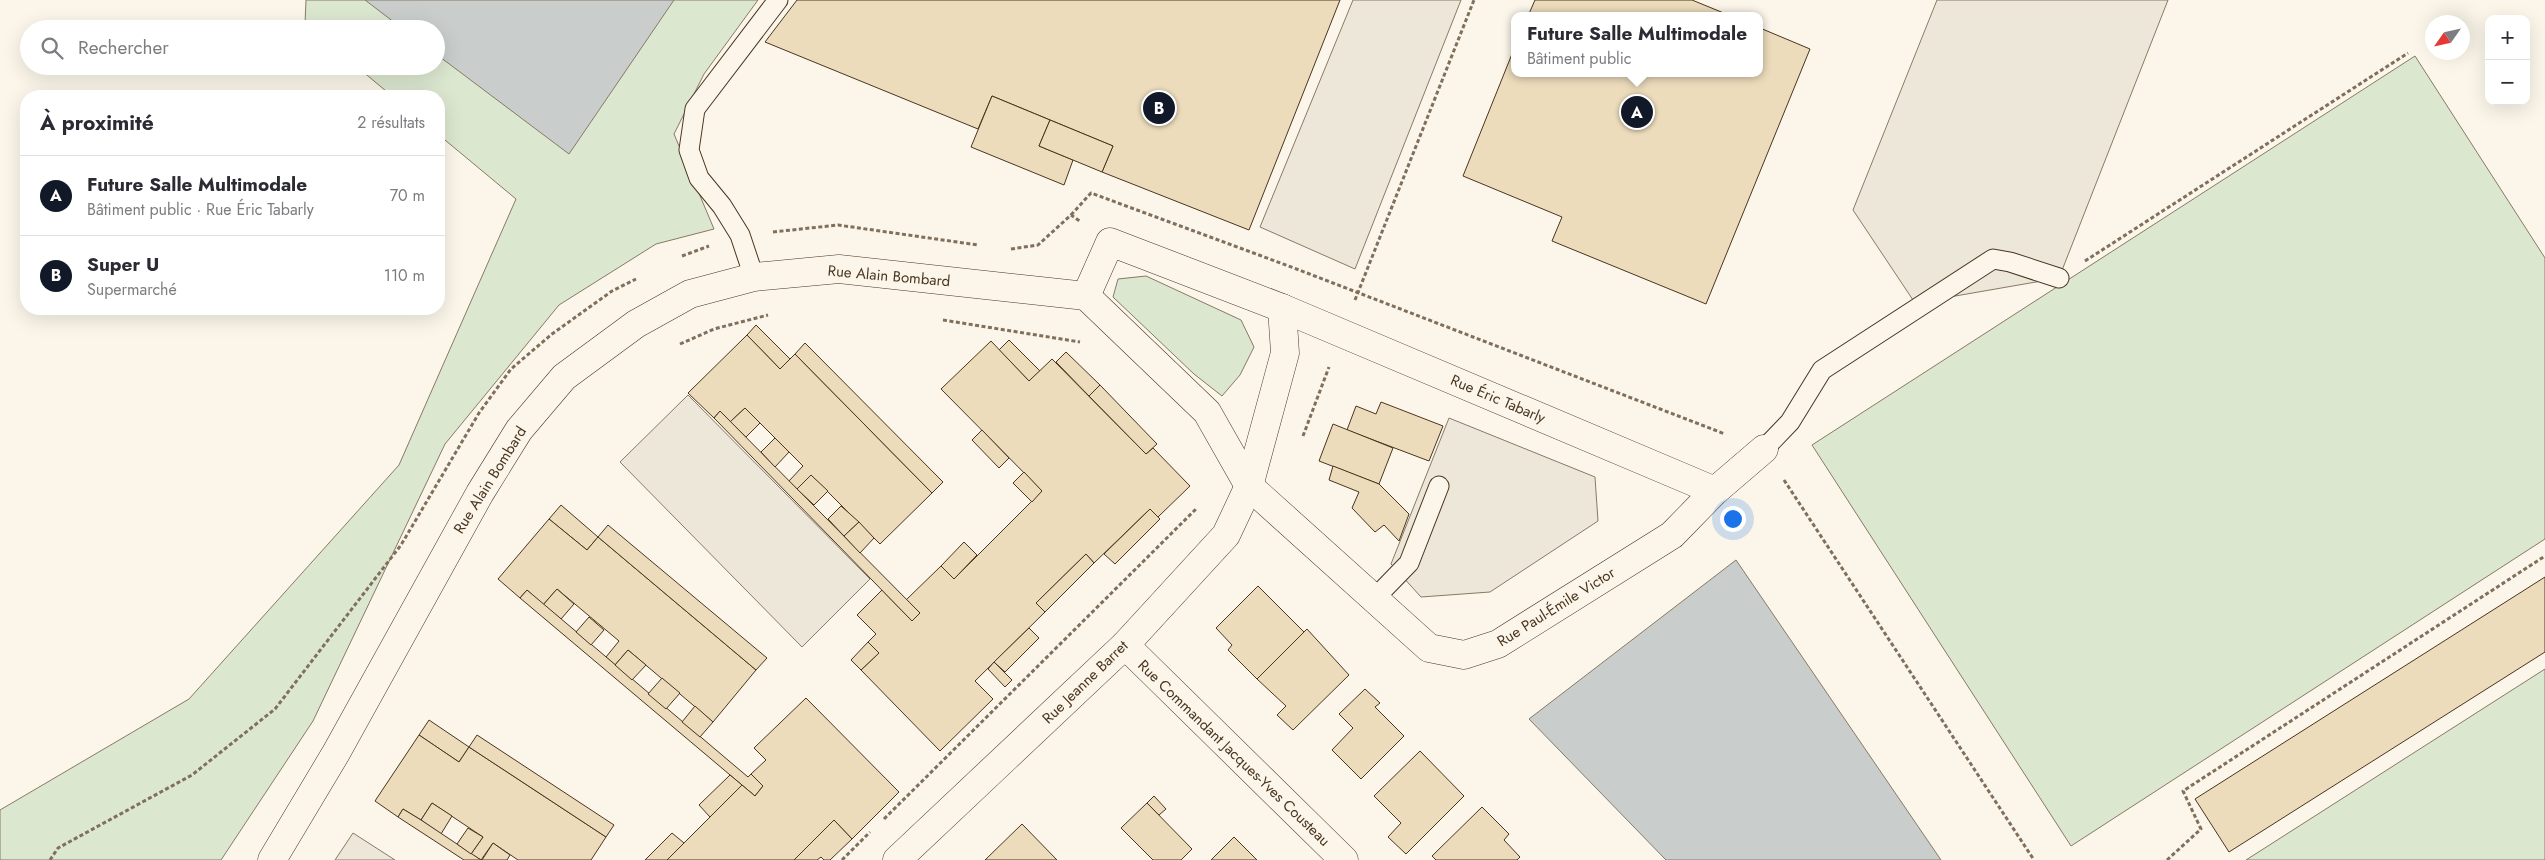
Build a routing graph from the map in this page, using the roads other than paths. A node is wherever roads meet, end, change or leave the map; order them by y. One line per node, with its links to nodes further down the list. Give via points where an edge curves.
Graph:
1 (778, 0): 2 (lane, via 695,109 688,150 699,178 740,235)
2 (754, 277): 4 (street, Rue Alain Bombard, via 839,269); 12 (street, Rue Alain Bombard, via 690,294 636,324 564,377 519,430)
3 (2059, 278): 6 (lane, via 1993,259 1822,370 1790,422)
4 (1086, 296): 5 (street, Rue Éric Tabarly, via 1110,242); 7 (street, Rue Paul-Émile Victor, via 1207,412)
5 (1282, 308): 7 (street, Rue Jeanne Barret, via 1285,353); 9 (street, Rue Éric Tabarly)
6 (1764, 449): 9 (street, Rue Paul-Émile Victor)
7 (1249, 486): 10 (street, Rue Paul-Émile Victor); 11 (street, Rue Jeanne Barret, via 1226,535)
8 (1439, 486): 10 (lane, via 1409,564)
9 (1715, 491): 10 (street, Rue Paul-Émile Victor, via 1672,535 1498,644 1464,655 1429,648)
10 (1374, 599)
11 (1125, 645): 13 (street, Rue Jeanne Barret); 14 (street, Rue Commandant Jacques-Yves Cousteau)
12 (272, 860)
13 (898, 860)
14 (1344, 860)

